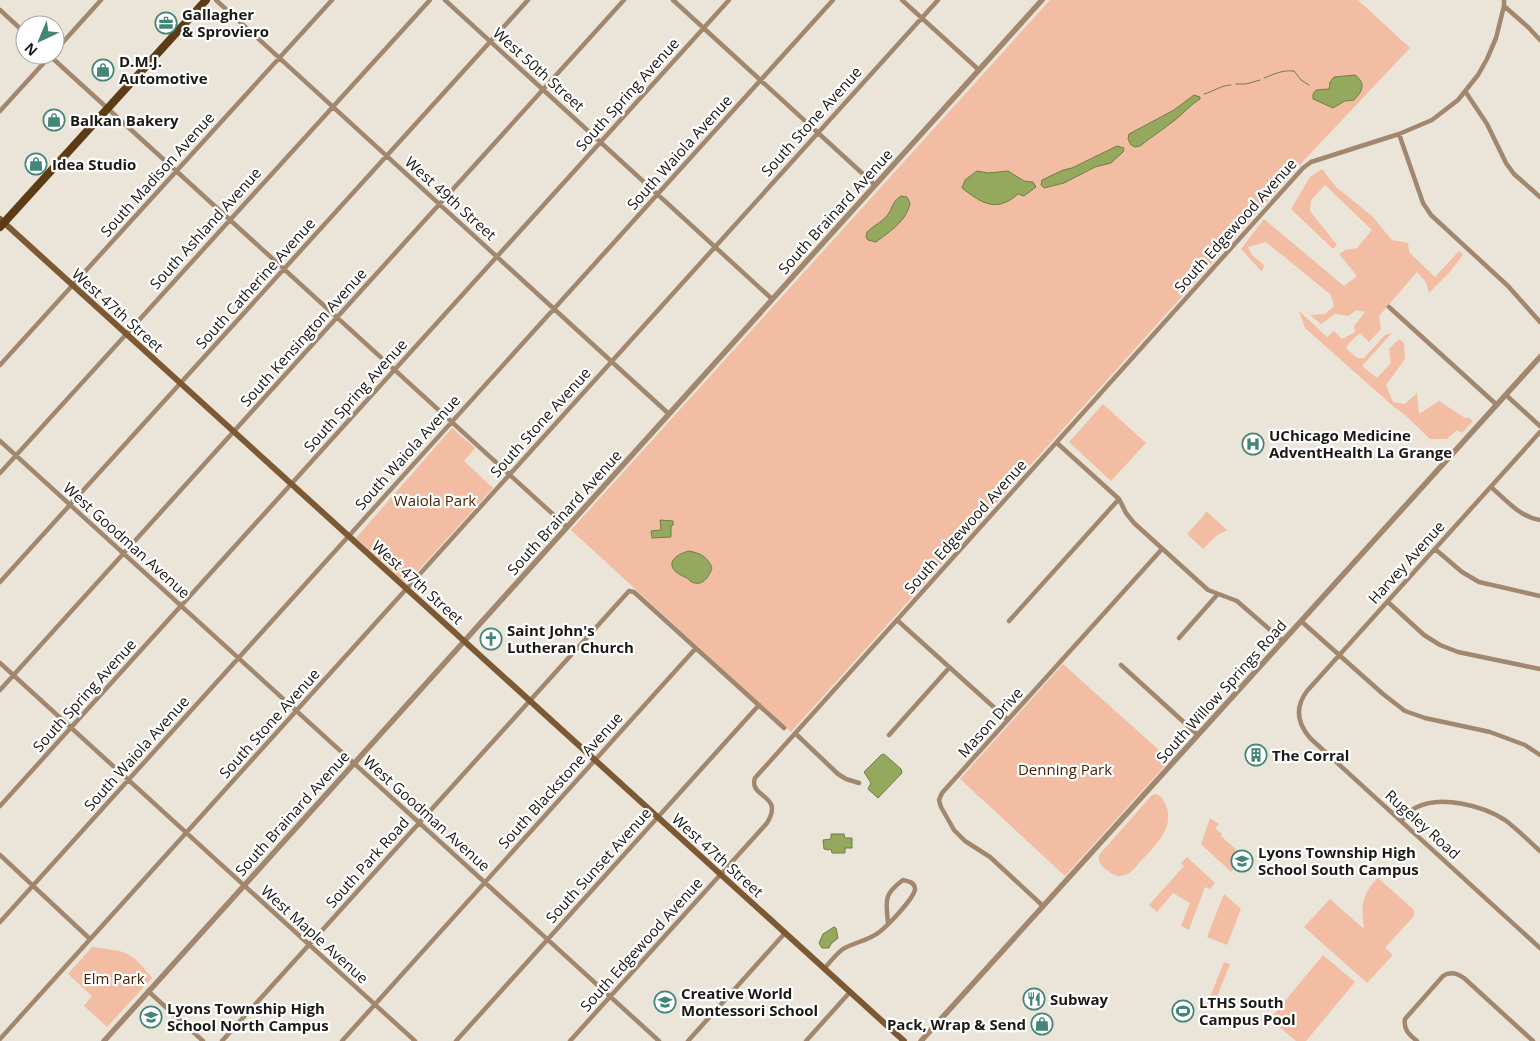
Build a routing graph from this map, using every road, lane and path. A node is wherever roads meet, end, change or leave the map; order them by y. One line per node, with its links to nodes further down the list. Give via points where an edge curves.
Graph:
1 (101, 0): 21 (street)
2 (206, 0): 32 (main road)
3 (216, 0): 24 (street, West 49th Street)
4 (332, 0): 24 (street, South Madison Avenue)
5 (430, 0): 31 (street, South Ashland Avenue)
6 (445, 0): 23 (street, West 50th Street)
7 (528, 0): 23 (street, South Catherine Avenue)
8 (624, 0): 29 (street, South Kensington Avenue)
9 (674, 0): 20 (street)
10 (729, 0): 20 (street, South Spring Avenue)
11 (833, 0): 28 (street, South Waiola Avenue)
12 (902, 0): 18 (street)
13 (938, 0): 18 (street, South Stone Avenue)
14 (1042, 0): 27 (street, South Brainard Avenue)
15 (1504, 0): 16 (street, South Edgewood Avenue)
16 (1504, 6): 22 (street); 30 (street, South Edgewood Avenue, via 1487,59)
17 (0, 10): 19 (street)
18 (922, 18): 27 (street); 34 (street, South Stone Avenue)
19 (15, 24)
20 (704, 28): 28 (street); 36 (street, South Spring Avenue)
21 (65, 39)
22 (1540, 40)
23 (490, 41): 29 (street, West 50th Street); 37 (street, South Catherine Avenue)
24 (279, 58): 31 (street, West 49th Street); 38 (street, South Madison Avenue)
25 (41, 65): 33 (street)
26 (61, 65): 32 (street)
27 (979, 70): 39 (street, South Brainard Avenue)
28 (761, 80): 34 (street); 40 (street, South Waiola Avenue)
29 (543, 90): 36 (street, West 50th Street); 42 (street, South Kensington Avenue)
30 (1465, 91): 35 (street, South Edgewood Avenue, via 1432,120); 41 (street, via 1487,124 1506,163)
31 (332, 106): 37 (street, West 49th Street); 43 (street, South Ashland Avenue)
32 (108, 108): 38 (street); 44 (main road)
33 (0, 111)
34 (818, 132): 39 (street); 45 (street, South Stone Avenue)
35 (1399, 134): 53 (street, via 1423,203 1431,216 1508,286); 68 (street, South Edgewood Avenue, via 1311,162 1303,168)
36 (600, 142): 40 (street, West 50th Street); 46 (street, South Spring Avenue)
37 (386, 156): 42 (street, West 49th Street); 47 (street, South Catherine Avenue)
38 (176, 170): 43 (street); 48 (street, South Madison Avenue)
39 (876, 185): 49 (street, South Brainard Avenue)
40 (658, 195): 45 (street, West 50th Street); 51 (street, South Waiola Avenue)
41 (1540, 197)
42 (440, 204): 46 (street, West 49th Street); 52 (street, South Kensington Avenue)
43 (229, 220): 47 (street); 54 (street, South Ashland Avenue)
44 (1, 223): 48 (main road, West 47th Street)
45 (715, 247): 49 (street, West 50th Street); 56 (street, South Stone Avenue)
46 (497, 257): 51 (street, West 49th Street); 58 (street, South Spring Avenue)
47 (283, 269): 52 (street); 59 (street, South Catherine Avenue)
48 (73, 286): 54 (main road, West 47th Street); 57 (street, South Madison Avenue)
49 (772, 299): 62 (street, South Brainard Avenue)
50 (1389, 307): 61 (street)
51 (554, 309): 56 (street, West 49th Street); 63 (street, South Waiola Avenue)
52 (337, 318): 58 (street); 65 (street, South Kensington Avenue)
53 (1540, 322)
54 (127, 335): 59 (main road, West 47th Street); 69 (street, South Ashland Avenue)
55 (1540, 357): 60 (street, South Willow Springs Road)
56 (611, 361): 62 (street, West 49th Street); 71 (street, South Stone Avenue)
57 (0, 365)
58 (395, 369): 63 (street); 72 (street, South Spring Avenue)
59 (181, 383): 65 (main road, West 47th Street); 75 (street, South Catherine Avenue)
60 (1506, 395): 61 (street, South Willow Springs Road); 64 (street)
61 (1497, 405): 89 (street, South Willow Springs Road)
62 (669, 414): 77 (street, South Brainard Avenue)
63 (452, 422): 71 (street); 78 (street, South Waiola Avenue)
64 (1540, 426)
65 (234, 432): 72 (main road, West 47th Street); 81 (street, South Kensington Avenue)
66 (1540, 432): 73 (street, Harvey Avenue)
67 (0, 441): 69 (street, West Goodman Avenue)
68 (1057, 443): 74 (street); 88 (street, South Edgewood Avenue)
69 (16, 456): 70 (street, South Ashland Avenue); 75 (street, West Goodman Avenue)
70 (0, 473)
71 (510, 475): 77 (street); 83 (street, South Stone Avenue)
72 (292, 484): 78 (main road, West 47th Street); 87 (street, South Spring Avenue)
73 (1491, 487): 76 (street, via 1520,513); 80 (street, Harvey Avenue)
74 (1119, 499): 79 (street, via 1129,518); 90 (street)
75 (70, 505): 81 (street, West Goodman Avenue); 82 (street, South Catherine Avenue)
76 (1540, 520)
77 (567, 527): 92 (street, South Brainard Avenue)
78 (349, 536): 83 (main road, West 47th Street); 96 (street, South Waiola Avenue)
79 (1162, 549): 84 (street); 107 (street, Mason Drive)
80 (1435, 549): 85 (street, via 1479,582); 86 (street, Harvey Avenue)
81 (123, 554): 87 (street, West Goodman Avenue); 101 (street, South Kensington Avenue)
82 (0, 582)
83 (407, 589): 92 (main road, West 47th Street); 105 (street, South Stone Avenue)
84 (1217, 595): 91 (street); 93 (street, via 1237,601)
85 (1540, 596)
86 (1388, 602): 95 (street, Harvey Avenue); 100 (street, via 1440,645 1458,652)
87 (181, 606): 96 (street, West Goodman Avenue); 108 (street, South Spring Avenue)
88 (897, 620): 99 (street); 110 (street, South Edgewood Avenue)
89 (1302, 621): 93 (street, South Willow Springs Road); 95 (street)
90 (1009, 622)
91 (1179, 638)
92 (464, 641): 103 (main road, West 47th Street); 115 (street, South Brainard Avenue)
93 (1283, 641): 112 (street, South Willow Springs Road)
94 (696, 648): 103 (street, South Park Road, via 631,590); 104 (street); 114 (street, South Blackstone Avenue)
95 (1340, 655): 106 (street, Harvey Avenue, via 1303,697); 113 (street, via 1405,711 1490,732 1525,745)
96 (239, 658): 105 (street, West Goodman Avenue); 116 (street, South Waiola Avenue)
97 (0, 663): 101 (street, West Maple Avenue)
98 (1121, 665): 112 (street)
99 (949, 668): 107 (street); 111 (street)
100 (1540, 669)
101 (14, 675): 102 (street, South Kensington Avenue); 108 (street, West Maple Avenue)
102 (0, 690)
103 (530, 700): 114 (main road, West 47th Street); 121 (street, South Park Road)
104 (759, 705): 109 (street); 119 (street, South Sunset Avenue)
105 (296, 711): 115 (street, West Goodman Avenue); 122 (street, South Stone Avenue)
106 (1298, 713): 120 (street, Rugeley Road, via 1301,726 1310,738)
107 (1008, 720): 129 (street, Mason Drive, via 939,800 954,830 990,857)
108 (71, 728): 116 (street, West Maple Avenue); 118 (street, South Spring Avenue)
109 (784, 728)
110 (796, 734): 117 (street, via 838,774); 125 (street, South Edgewood Avenue, via 754,780 756,788 770,801 772,815)
111 (889, 735)
112 (1198, 735): 129 (street, South Willow Springs Road)
113 (1540, 755)
114 (595, 760): 119 (main road, West 47th Street); 126 (street, South Blackstone Avenue)
115 (354, 763): 121 (street, West Goodman Avenue); 128 (street, South Brainard Avenue)
116 (129, 780): 122 (street, West Maple Avenue); 127 (street, South Waiola Avenue)
117 (859, 783)
118 (0, 806)
119 (657, 817): 125 (main road, West 47th Street); 134 (street, South Sunset Avenue)
120 (1401, 821): 123 (street, via 1422,805 1444,802 1466,805 1495,814); 136 (street, Rugeley Road)
121 (419, 822): 126 (street, West Goodman Avenue); 135 (street, South Park Road)
122 (186, 833): 128 (street, West Maple Avenue); 133 (street, South Stone Avenue)
123 (1540, 851)
124 (0, 856): 127 (street)
125 (720, 874): 132 (main road, West 47th Street); 140 (street, South Edgewood Avenue)
126 (485, 882): 134 (street, West Goodman Avenue); 141 (street, South Blackstone Avenue)
127 (32, 885): 130 (street, South Waiola Avenue); 133 (street)
128 (243, 886): 135 (street, West Maple Avenue); 138 (street, South Brainard Avenue)
129 (1043, 906): 154 (street, South Willow Springs Road)
130 (0, 922)
131 (888, 923): 131 (street, via 913,896 914,885 908,880 898,884 886,898); 137 (street, via 875,935 843,949)
132 (785, 933): 137 (main road, West 47th Street); 151 (street)
133 (90, 938): 142 (street, South Stone Avenue)
134 (548, 939): 140 (street, West Goodman Avenue); 148 (street, South Sunset Avenue)
135 (309, 945): 141 (street, West Maple Avenue); 145 (street, South Park Road)
136 (1540, 948)
137 (824, 969): 139 (main road, West 47th Street)
138 (148, 992): 143 (street, South Brainard Avenue); 144 (street)
139 (850, 992): 152 (street); 153 (main road, West 47th Street)
140 (610, 996): 149 (street, South Edgewood Avenue); 150 (street, West Goodman Avenue)
141 (375, 1004): 146 (street, South Blackstone Avenue); 147 (street, West Maple Avenue)
142 (0, 1039)
143 (104, 1041)
144 (203, 1041)
145 (222, 1041)
146 (342, 1041)
147 (415, 1041)
148 (456, 1041)
149 (570, 1041)
150 (659, 1041)
151 (688, 1041)
152 (806, 1041)
153 (904, 1041)
154 (921, 1041)
155 (1417, 1041): 156 (street, via 1406,1031 1405,1019 1442,976 1450,973 1464,978)
156 (1533, 1041)

